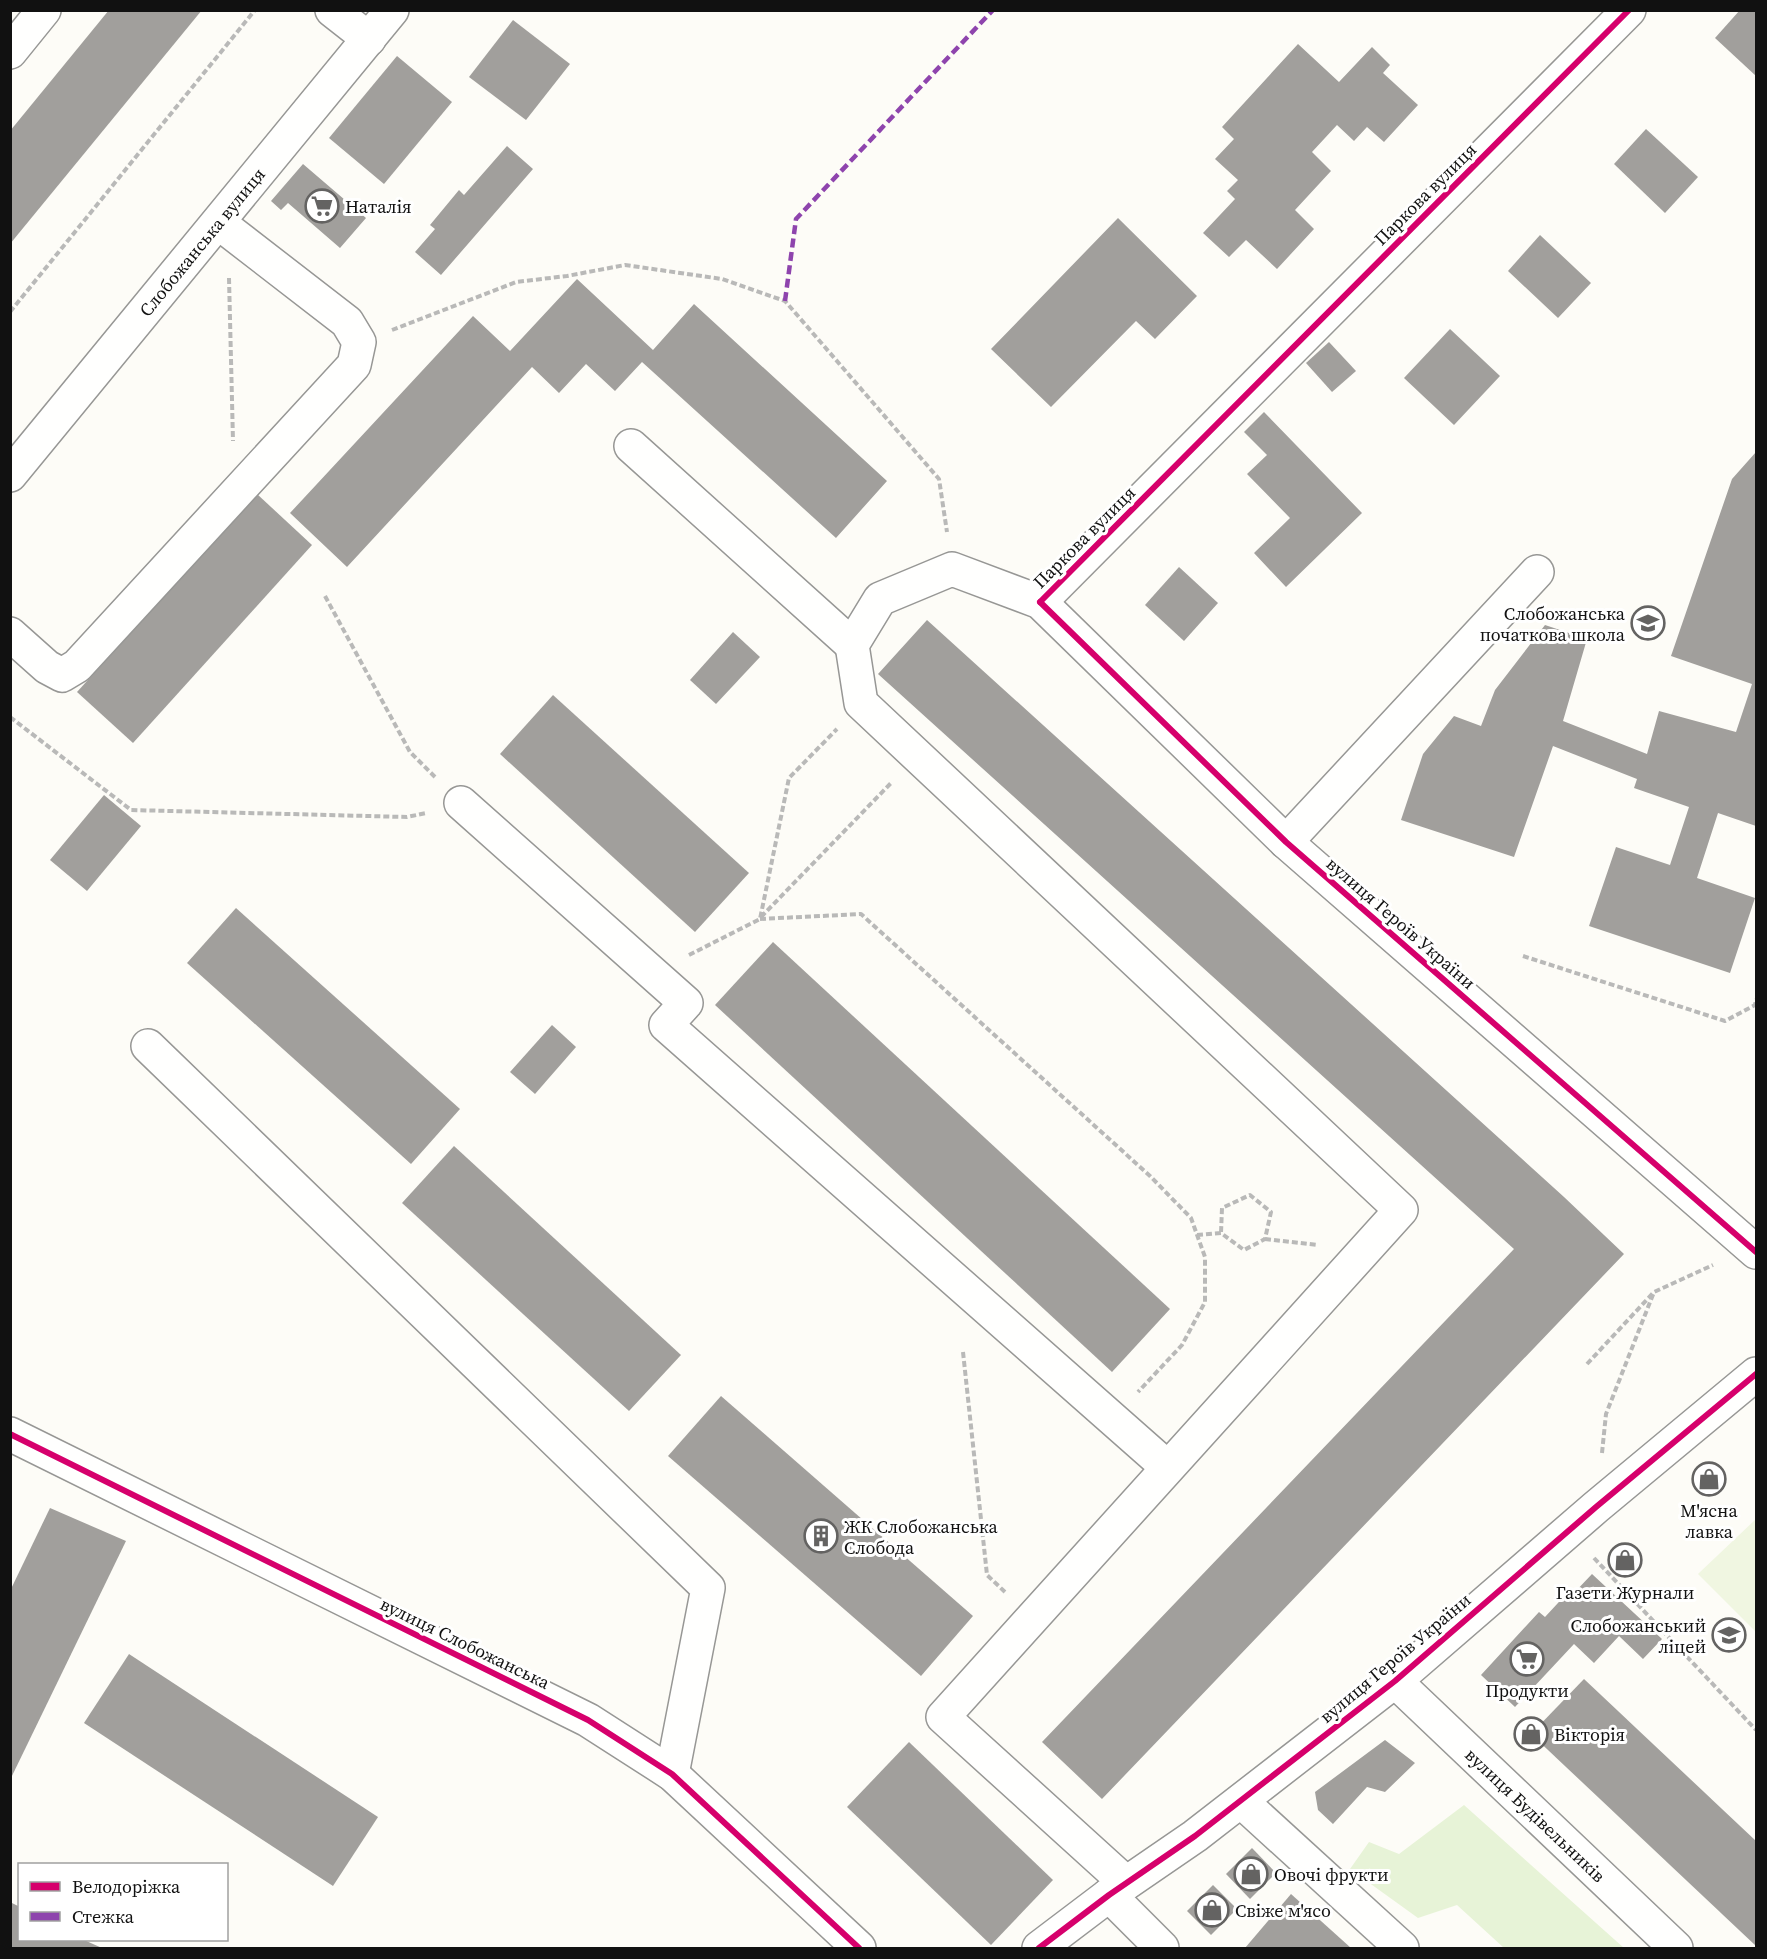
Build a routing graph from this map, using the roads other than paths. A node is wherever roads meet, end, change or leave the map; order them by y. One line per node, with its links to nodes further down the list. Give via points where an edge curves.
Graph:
1 (44, 10): 7 (street)
2 (332, 10): 6 (street)
3 (392, 10): 6 (street, Слобожанська вулиця)
4 (1622, 10): 12 (street, Паркова вулиця)
5 (1629, 10): 12 (street, Паркова вулиця)
6 (369, 39): 8 (street, Слобожанська вулиця)
7 (10, 52)
8 (223, 227): 10 (street, Слобожанська вулиця); 13 (street, via 347,322 359,342 354,365 77,666 62,675 47,667)
9 (631, 446): 14 (street)
10 (10, 475)
11 (1537, 572): 16 (street)
12 (1040, 602): 14 (street, via 952,569 880,599); 16 (street, вулиця Героїв України)
13 (10, 634)
14 (852, 645): 21 (street, via 861,704 1401,1210)
15 (462, 803): 21 (street, via 686,1003 666,1025)
16 (1286, 842): 18 (street, вулиця Героїв України)
17 (148, 1046): 23 (street, via 708,1588)
18 (1754, 1249)
19 (1756, 1374): 22 (street, вулиця Героїв України)
20 (10, 1434): 23 (street, вулиця Слобожанська, via 588,1720)
21 (1167, 1467): 25 (street, via 943,1717)
22 (1395, 1682): 24 (street, вулиця Героїв України); 30 (street, вулиця Будівельників)
23 (672, 1774): 26 (street, вулиця Слобожанська)
24 (1242, 1801): 25 (street, вулиця Героїв України); 29 (street)
25 (1117, 1889): 27 (street, вулиця Героїв України); 28 (street)
26 (859, 1948)
27 (1039, 1948)
28 (1162, 1948)
29 (1402, 1948)
30 (1676, 1948)

